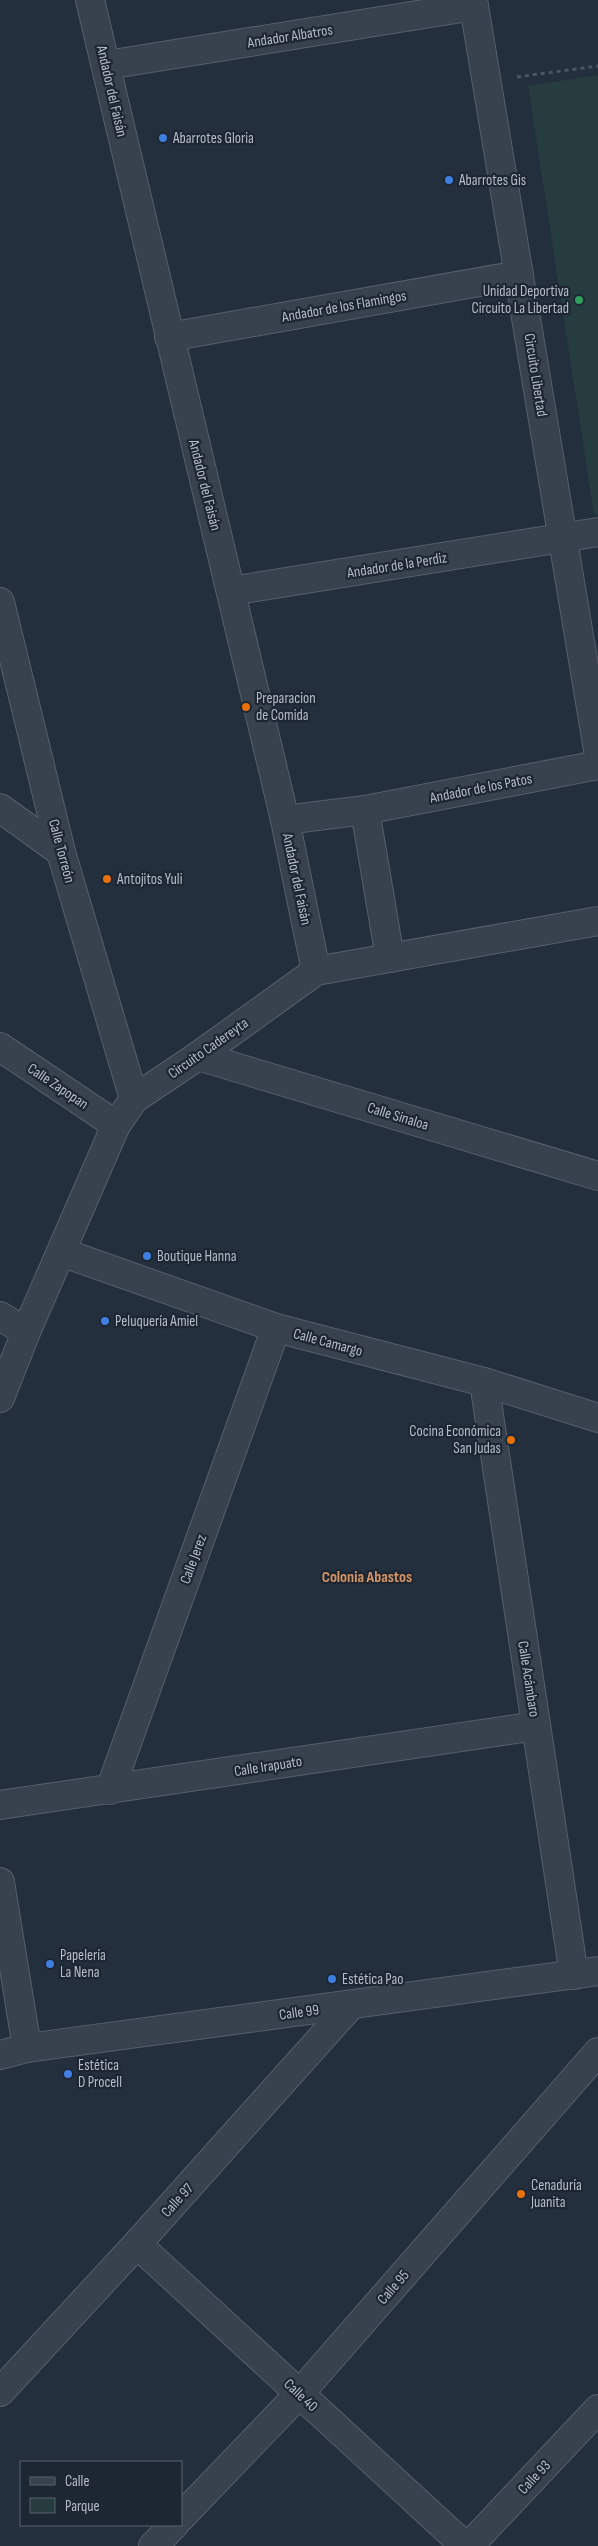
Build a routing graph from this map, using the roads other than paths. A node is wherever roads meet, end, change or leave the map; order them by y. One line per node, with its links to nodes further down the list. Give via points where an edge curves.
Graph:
1 (90, 0): 3 (street, Andador del Faisán)
2 (474, 3): 3 (street, Andador Albatros); 4 (street, Circuito Libertad)
3 (107, 65): 5 (street, Andador del Faisán)
4 (519, 275): 5 (street, Andador de los Flamingos); 7 (street, Circuito Libertad)
5 (169, 337): 8 (street, Andador del Faisán)
6 (598, 532): 7 (street, Andador de la Perdiz)
7 (563, 539): 8 (street, Andador de la Perdiz); 10 (street, Circuito Libertad)
8 (231, 591): 15 (street, Andador del Faisán)
9 (0, 602): 16 (street, Calle Torreón)
10 (594, 707): 11 (street, Circuito Libertad)
11 (598, 750)
12 (598, 765): 14 (street, Andador de los Patos)
13 (0, 808): 16 (street)
14 (365, 810): 15 (street, Andador de los Patos); 18 (street)
15 (285, 820): 19 (street, Andador del Faisán)
16 (61, 852): 22 (street, Calle Torreón)
17 (598, 921): 18 (street, Circuito Cadereyta)
18 (390, 958): 19 (street, Circuito Cadereyta)
19 (316, 971): 21 (street, Circuito Cadereyta)
20 (0, 1047): 23 (street, Calle Zapopan)
21 (198, 1056): 22 (street, Circuito Cadereyta); 24 (street, Calle Sinaloa)
22 (134, 1099): 23 (street, Circuito Cadereyta)
23 (116, 1126): 25 (street, Circuito Cadereyta)
24 (598, 1176)
25 (61, 1252): 27 (street, Calle Camargo); 28 (street, Circuito Cadereyta)
26 (0, 1316): 28 (street)
27 (276, 1328): 29 (street, Calle Camargo); 33 (street, Calle Jerez)
28 (26, 1332): 30 (street, Circuito Cadereyta)
29 (484, 1382): 31 (street, Calle Camargo); 32 (street, Calle Acámbaro)
30 (0, 1398)
31 (598, 1418)
32 (536, 1726): 33 (street, Calle Irapuato); 36 (street, Calle Acámbaro)
33 (110, 1790): 34 (street, Calle Irapuato)
34 (0, 1805)
35 (0, 1882): 38 (street)
36 (586, 1973): 37 (street, Calle 99)
37 (351, 2005): 38 (street, Calle 99); 41 (street, Calle 97)
38 (27, 2048): 40 (street, Calle 99)
39 (598, 2052): 43 (street, Calle 95)
40 (0, 2054)
41 (137, 2244): 42 (street, Calle 97); 43 (street, Calle 40)
42 (0, 2392)
43 (300, 2393): 45 (street, Calle 95); 48 (street, Calle 40)
44 (598, 2409): 49 (street, Calle 93)
45 (182, 2516)
46 (173, 2526): 47 (street)
47 (153, 2546)
48 (465, 2546)
49 (469, 2546)

